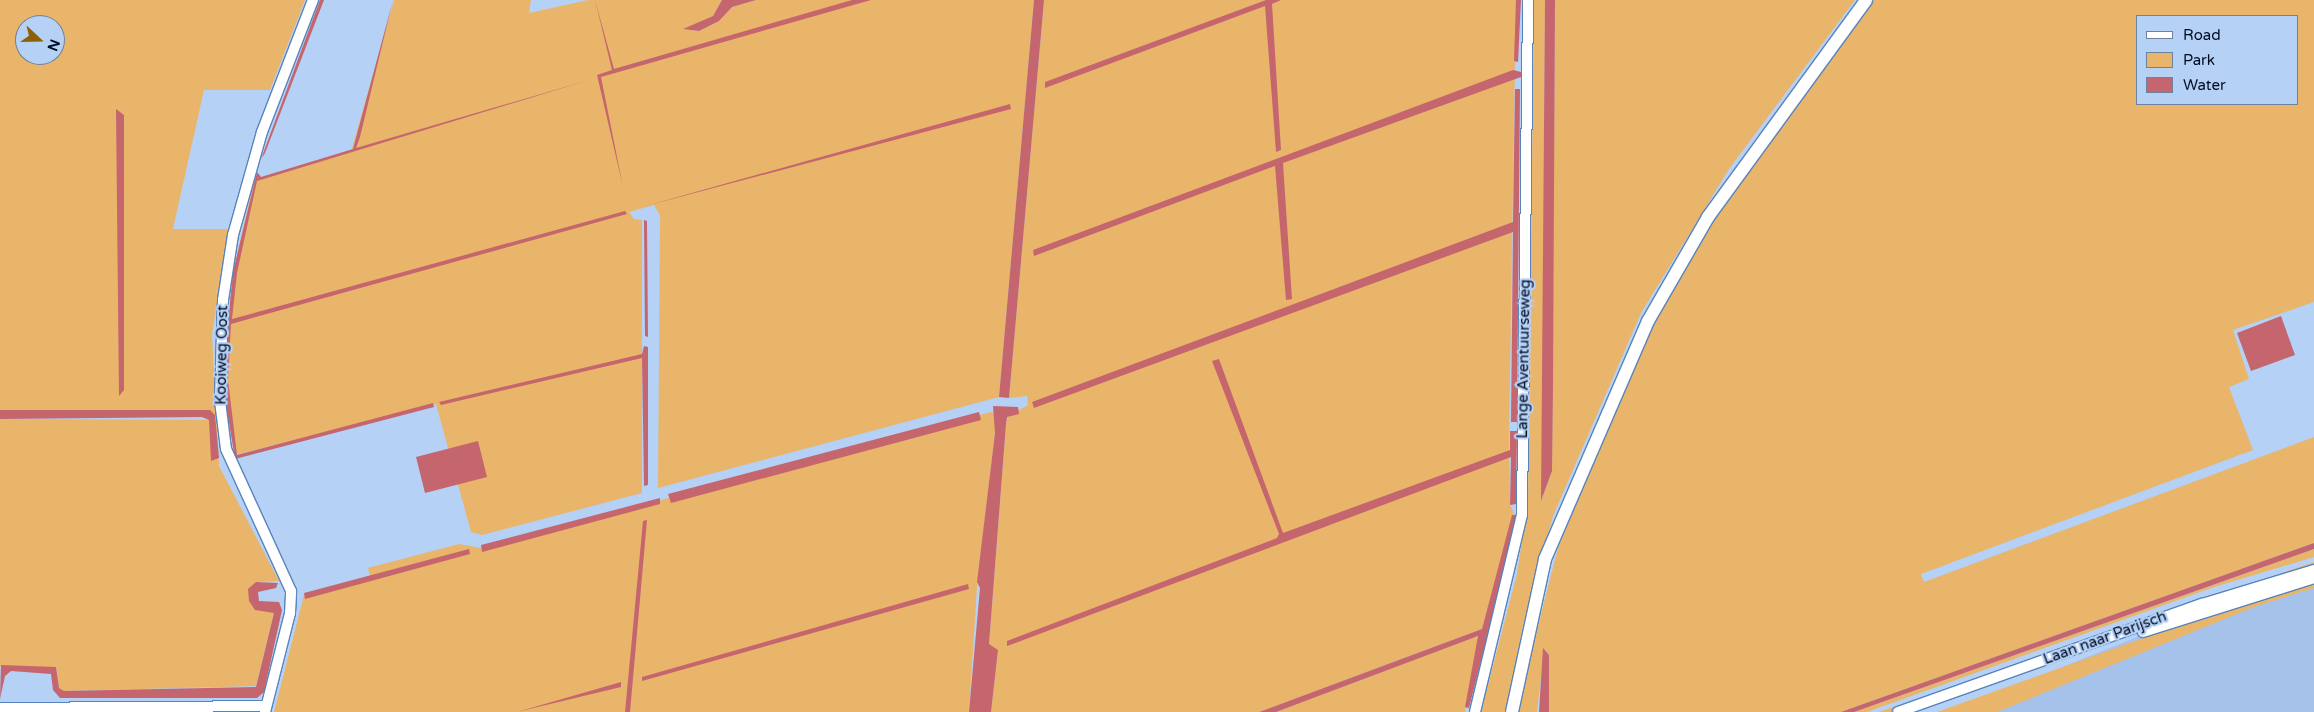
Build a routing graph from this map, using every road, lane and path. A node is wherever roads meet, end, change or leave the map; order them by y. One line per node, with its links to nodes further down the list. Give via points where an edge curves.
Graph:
1 (313, 0): 7 (street, Kooiweg Oost, via 262,132 233,235 223,300 220,401 226,449 291,591 290,613)
2 (1528, 0): 8 (street, Lange Aventuurseweg, via 1522,515)
3 (1866, 0): 9 (main road, via 1708,217 1648,321 1545,559)
4 (2314, 570): 10 (street, Laan naar Parijsch, via 2202,604)
5 (2314, 578): 11 (street, Laan naar Parijsch, via 2215,606)
6 (0, 708): 7 (street)
7 (266, 709)
8 (1475, 712)
9 (1512, 712)
10 (1898, 712)
11 (1918, 712)

